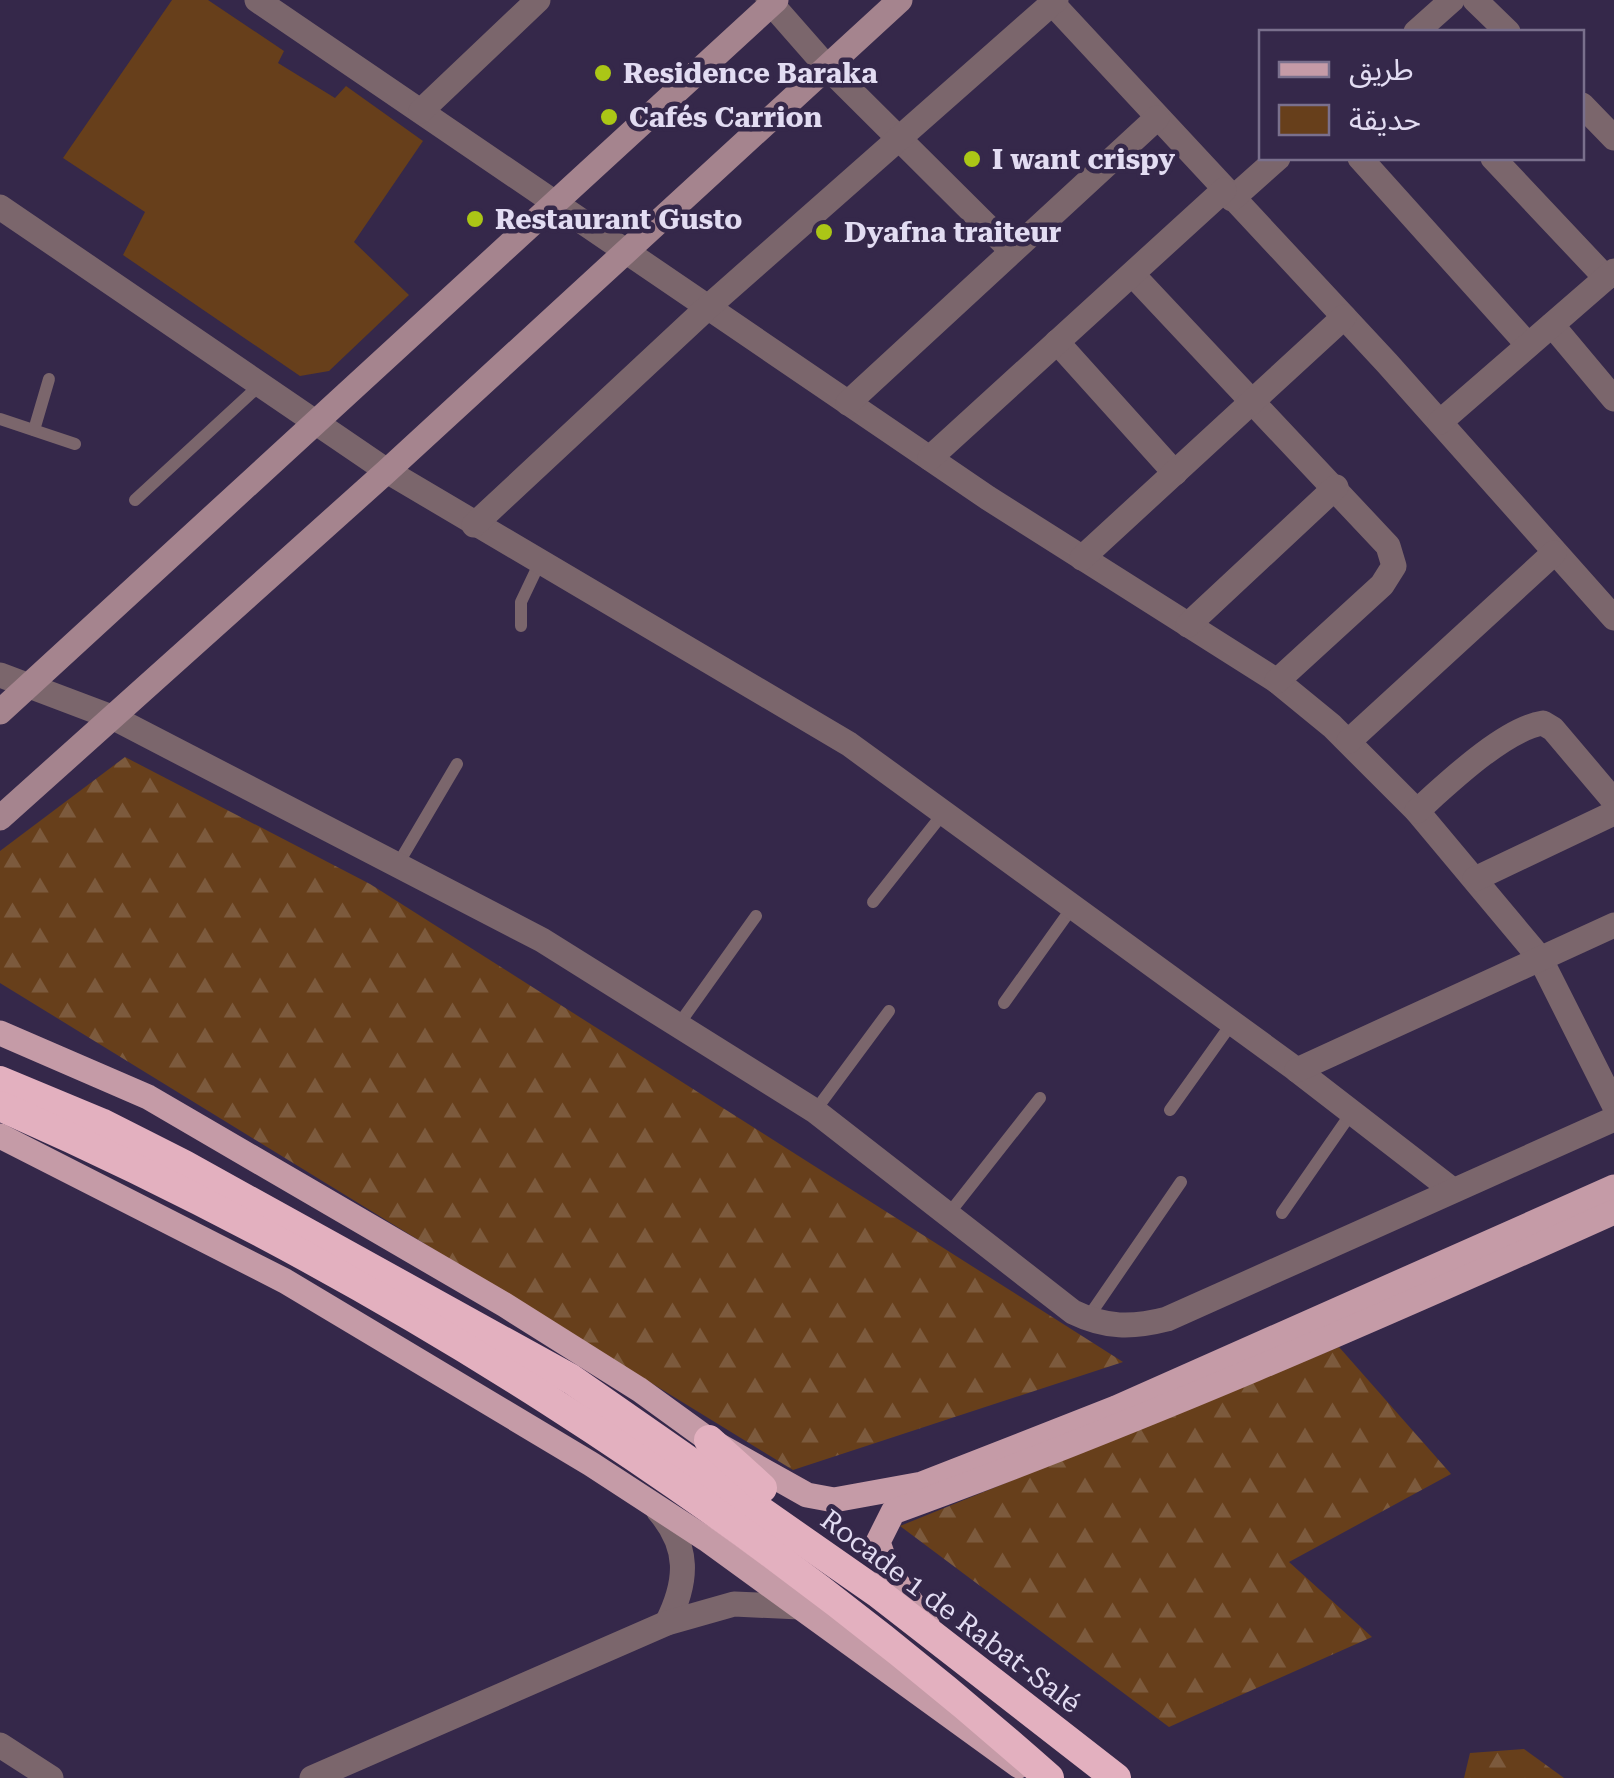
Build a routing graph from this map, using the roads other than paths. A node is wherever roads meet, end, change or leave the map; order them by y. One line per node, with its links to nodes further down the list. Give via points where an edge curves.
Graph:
1 (257, 0): 12 (street)
2 (900, 0): 10 (street)
3 (1452, 0): 8 (street)
4 (1475, 0): 9 (street)
5 (772, 1): 10 (street); 20 (street)
6 (1054, 1): 13 (street); 14 (street)
7 (525, 4): 12 (street)
8 (1418, 30)
9 (1506, 30)
10 (826, 66): 14 (street); 23 (street)
11 (1584, 108): 15 (street)
12 (421, 111): 20 (street)
13 (1157, 118): 19 (street); 22 (street)
14 (901, 138): 22 (street); 26 (street)
15 (1614, 138)
16 (1275, 160): 19 (street)
17 (1362, 160): 30 (street)
18 (1495, 160): 24 (street)
19 (1228, 195): 25 (street); 27 (street)
20 (555, 205): 23 (street); 39 (street)
21 (0, 207): 32 (street)
22 (1012, 251): 35 (street)
23 (623, 253): 26 (street); 43 (street)
24 (1610, 274): 28 (street)
25 (1134, 276): 29 (street); 34 (street)
26 (708, 307): 35 (street); 47 (street)
27 (1344, 317): 34 (street); 38 (street)
28 (1552, 325): 30 (street); 33 (street)
29 (1057, 342): 42 (street); 44 (street)
30 (1528, 345): 38 (street)
31 (50, 379): 40 (lane)
32 (260, 385): 39 (street); 46 (lane)
33 (1614, 399)
34 (1250, 402): 44 (street); 45 (street)
35 (848, 403): 42 (street)
36 (0, 410): 37 (lane)
37 (6, 421): 40 (lane)
38 (1440, 422): 48 (street)
39 (317, 423): 43 (street); 56 (street)
40 (34, 430): 41 (lane)
41 (75, 444)
42 (930, 458): 49 (street)
43 (387, 471): 47 (street); 58 (street)
44 (1175, 473): 49 (street)
45 (1336, 487): 52 (street); 55 (street, via 1388,546 1394,566 1382,585)
46 (134, 500)
47 (474, 525): 50 (street)
48 (1554, 553): 51 (street); 59 (street)
49 (1082, 558): 52 (street)
50 (540, 562): 53 (lane, via 521,602); 63 (street, via 776,699)
51 (1614, 618)
52 (1188, 625): 55 (street)
53 (520, 626)
54 (0, 675): 56 (street)
55 (1277, 681): 59 (street)
56 (31, 685): 57 (street); 58 (street)
57 (0, 712)
58 (114, 718): 65 (street); 66 (street)
59 (1349, 741): 62 (street)
60 (457, 764): 66 (lane)
61 (1614, 801): 62 (street, via 1543,723 1502,743)
62 (1417, 811): 67 (street)
63 (945, 812): 68 (lane); 69 (street)
64 (1614, 814): 67 (street)
65 (0, 818)
66 (398, 864): 76 (street, via 542,940)
67 (1476, 879): 72 (street)
68 (873, 902)
69 (1074, 905): 73 (lane); 75 (street)
70 (756, 916): 76 (lane)
71 (1614, 925): 72 (street)
72 (1540, 958): 78 (street); 81 (street)
73 (1004, 1003)
74 (889, 1011): 84 (lane)
75 (1232, 1023): 78 (street); 83 (lane)
76 (679, 1024): 84 (street)
77 (0, 1032): 95 (main road, via 148,1097 340,1205)
78 (1297, 1070): 85 (street)
79 (0, 1080): 97 (highway, Rocade 1 de Rabat-Salé, via 184,1165 571,1379)
80 (1040, 1098): 93 (lane)
81 (1614, 1105)
82 (0, 1106): 105 (highway, via 204,1202 520,1384 674,1482 973,1710)
83 (1170, 1110)
84 (815, 1111): 93 (street)
85 (1352, 1112): 90 (street); 92 (lane)
86 (1614, 1119): 90 (street)
87 (0, 1136): 96 (main road, via 285,1281)
88 (1181, 1182): 94 (lane)
89 (1614, 1187): 95 (main road, via 1133,1400 922,1484 861,1498 807,1495)
90 (1451, 1190): 94 (street, via 1167,1319 1138,1326)
91 (1614, 1212): 100 (main road, via 1132,1420 894,1512 878,1542 888,1571)
92 (1282, 1213)
93 (948, 1216): 94 (street)
94 (1087, 1319)
95 (709, 1440): 97 (highway, via 837,1545)
96 (651, 1502): 98 (main road); 99 (street, via 683,1556 680,1596)
97 (878, 1593): 100 (highway, Rocade 1 de Rabat-Salé)
98 (800, 1607): 99 (street, via 734,1604); 104 (main road)
99 (667, 1623): 103 (street)
100 (936, 1635): 106 (highway, Rocade 1 de Rabat-Salé)
101 (0, 1745): 102 (street)
102 (52, 1778)
103 (312, 1778)
104 (1038, 1778)
105 (1049, 1778)
106 (1116, 1778)

